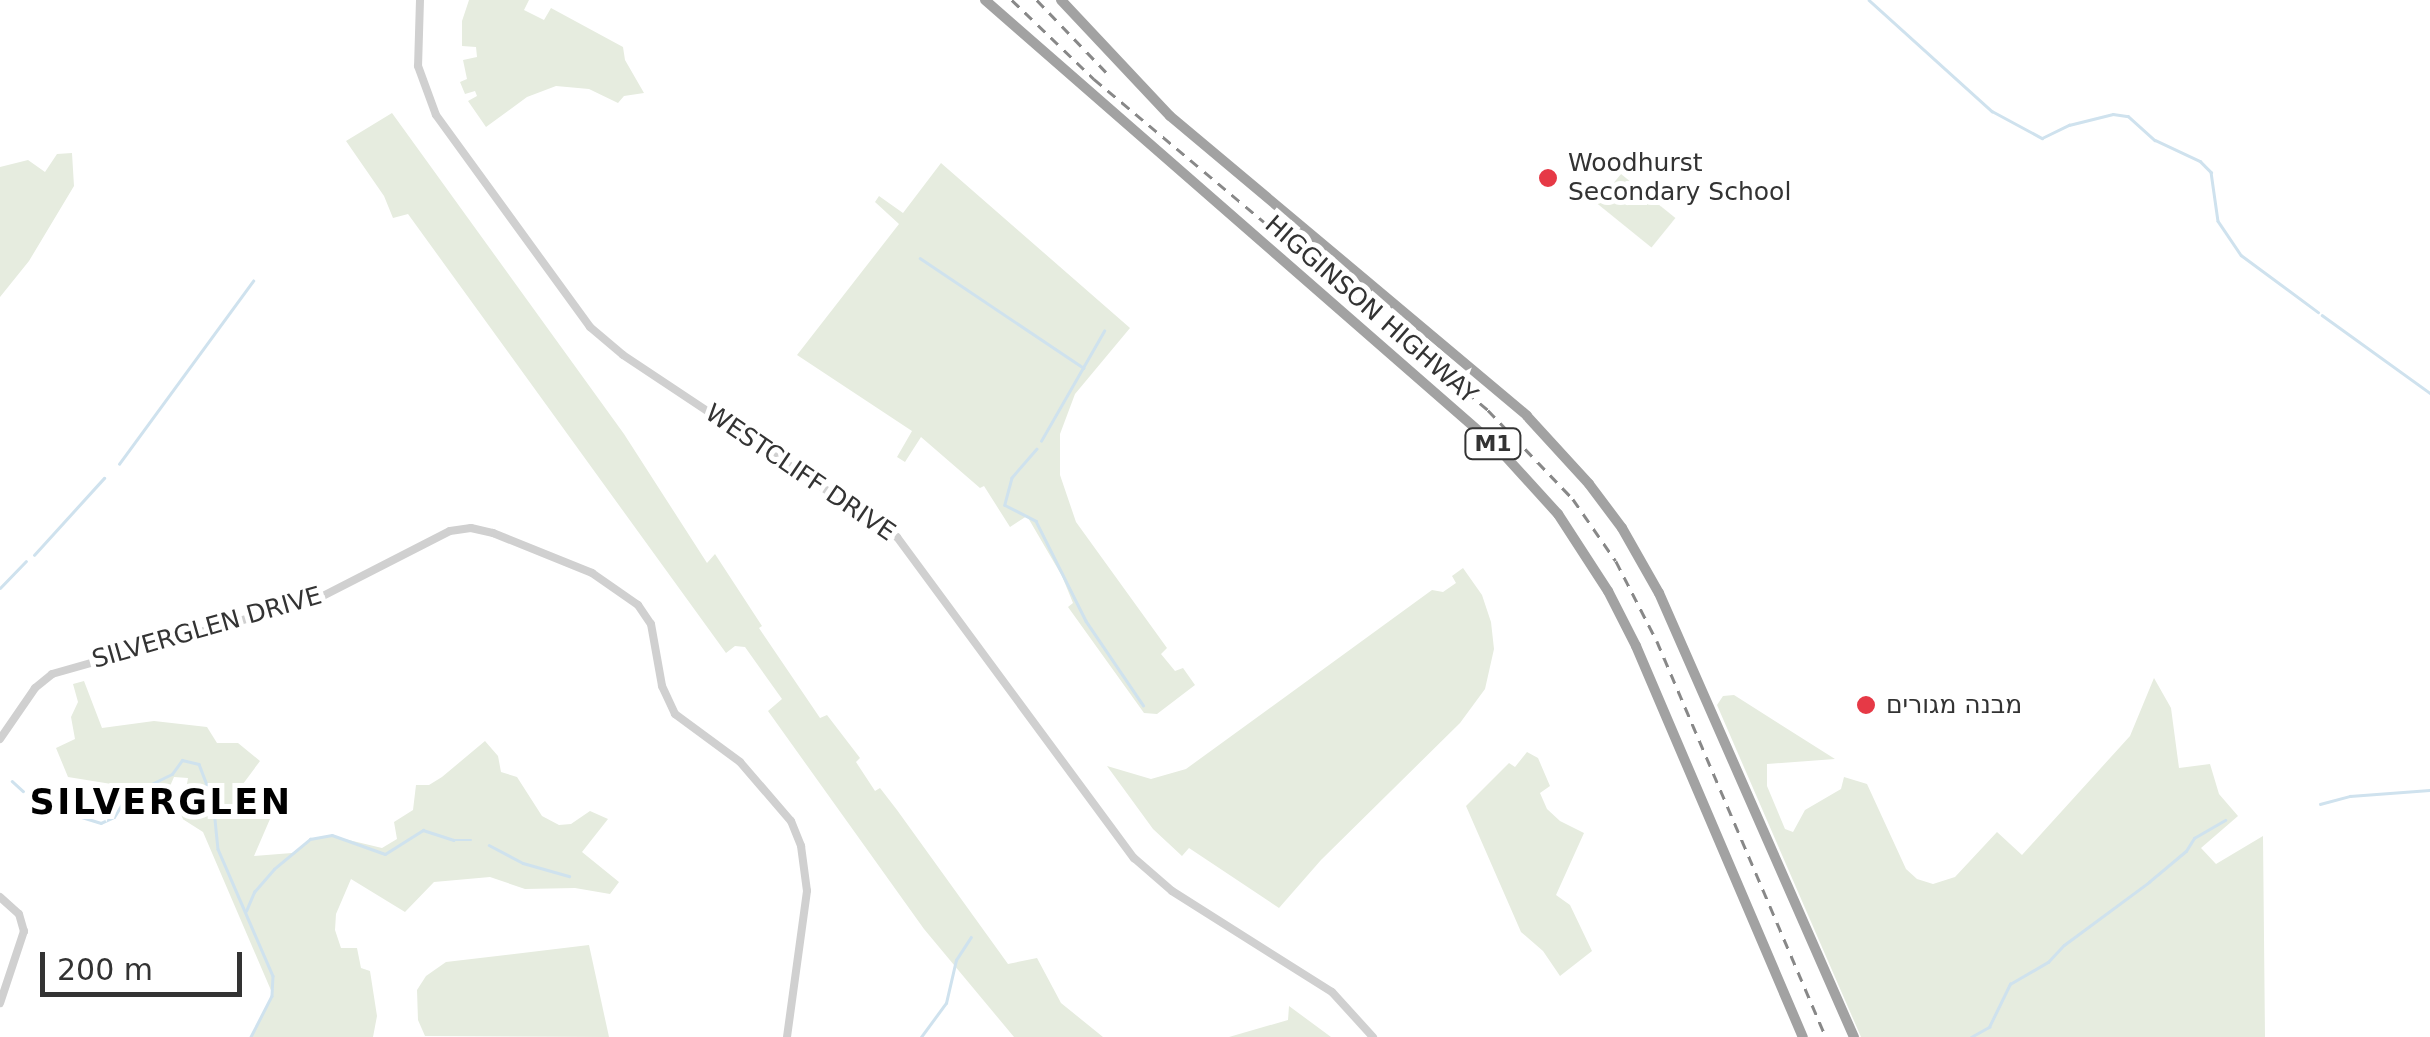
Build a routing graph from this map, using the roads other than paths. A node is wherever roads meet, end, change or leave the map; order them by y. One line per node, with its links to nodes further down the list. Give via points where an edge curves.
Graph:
1 (420, 0): 10 (street, WESTCLIFF DRIVE, via 418,66 436,115 590,327 623,356 896,537 1134,858 1172,891 1332,992)
2 (983, 0): 11 (highway, HIGGINSON HIGHWAY / M1, via 1477,429 1558,514 1636,646)
3 (1061, 0): 5 (highway, HIGGINSON HIGHWAY / M1)
4 (1069, 0): 5 (highway)
5 (1105, 46): 12 (highway, HIGGINSON HIGHWAY / M1, via 1208,150 1527,416 1589,484 1659,593)
6 (0, 738): 9 (street, SILVERGLEN DRIVE, via 34,688 60,671 317,599 450,531 493,533 592,572 638,605 651,624 662,686 675,714 740,762 791,821 807,884)
7 (0, 897): 8 (street, via 19,914 24,931)
8 (0, 1003)
9 (786, 1037)
10 (1373, 1037)
11 (1803, 1037)
12 (1854, 1037)

